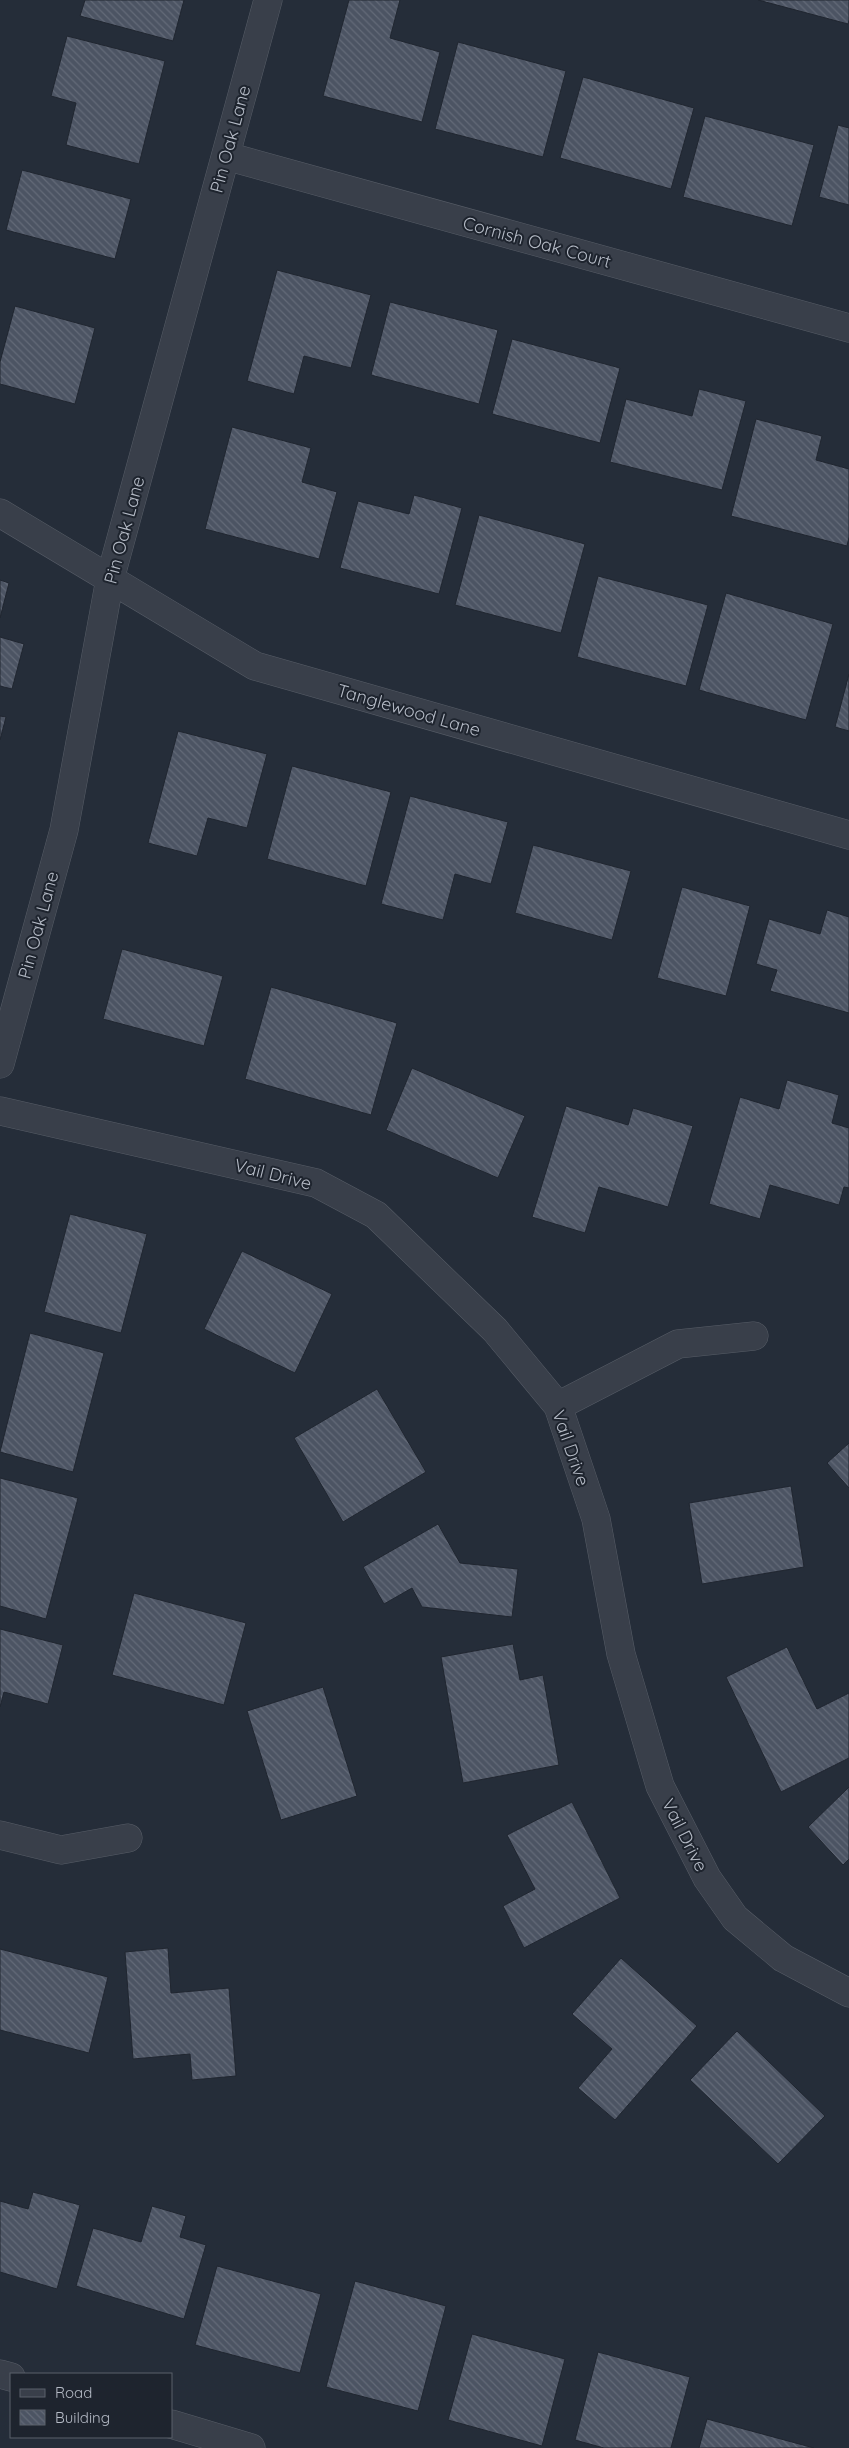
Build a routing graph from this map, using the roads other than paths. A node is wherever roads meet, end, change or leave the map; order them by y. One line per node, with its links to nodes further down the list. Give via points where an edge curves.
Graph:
1 (268, 0): 2 (street, Pin Oak Lane)
2 (226, 156): 3 (street, Cornish Oak Court); 5 (street, Pin Oak Lane)
3 (849, 328)
4 (0, 512): 5 (street, Tanglewood Lane)
5 (110, 579): 6 (street, Tanglewood Lane, via 255,666); 7 (street, Pin Oak Lane, via 64,830)
6 (849, 835)
7 (0, 1064)
8 (0, 1111): 10 (street, Vail Drive, via 316,1183 376,1215 495,1330)
9 (754, 1336): 10 (street, via 678,1344)
10 (558, 1406): 13 (street, Vail Drive, via 596,1519 621,1654 660,1786 707,1878 735,1918 783,1958)
11 (0, 1835): 12 (street, via 61,1850)
12 (128, 1838)
13 (849, 1993)
14 (172, 2424): 15 (street)
15 (251, 2448)

